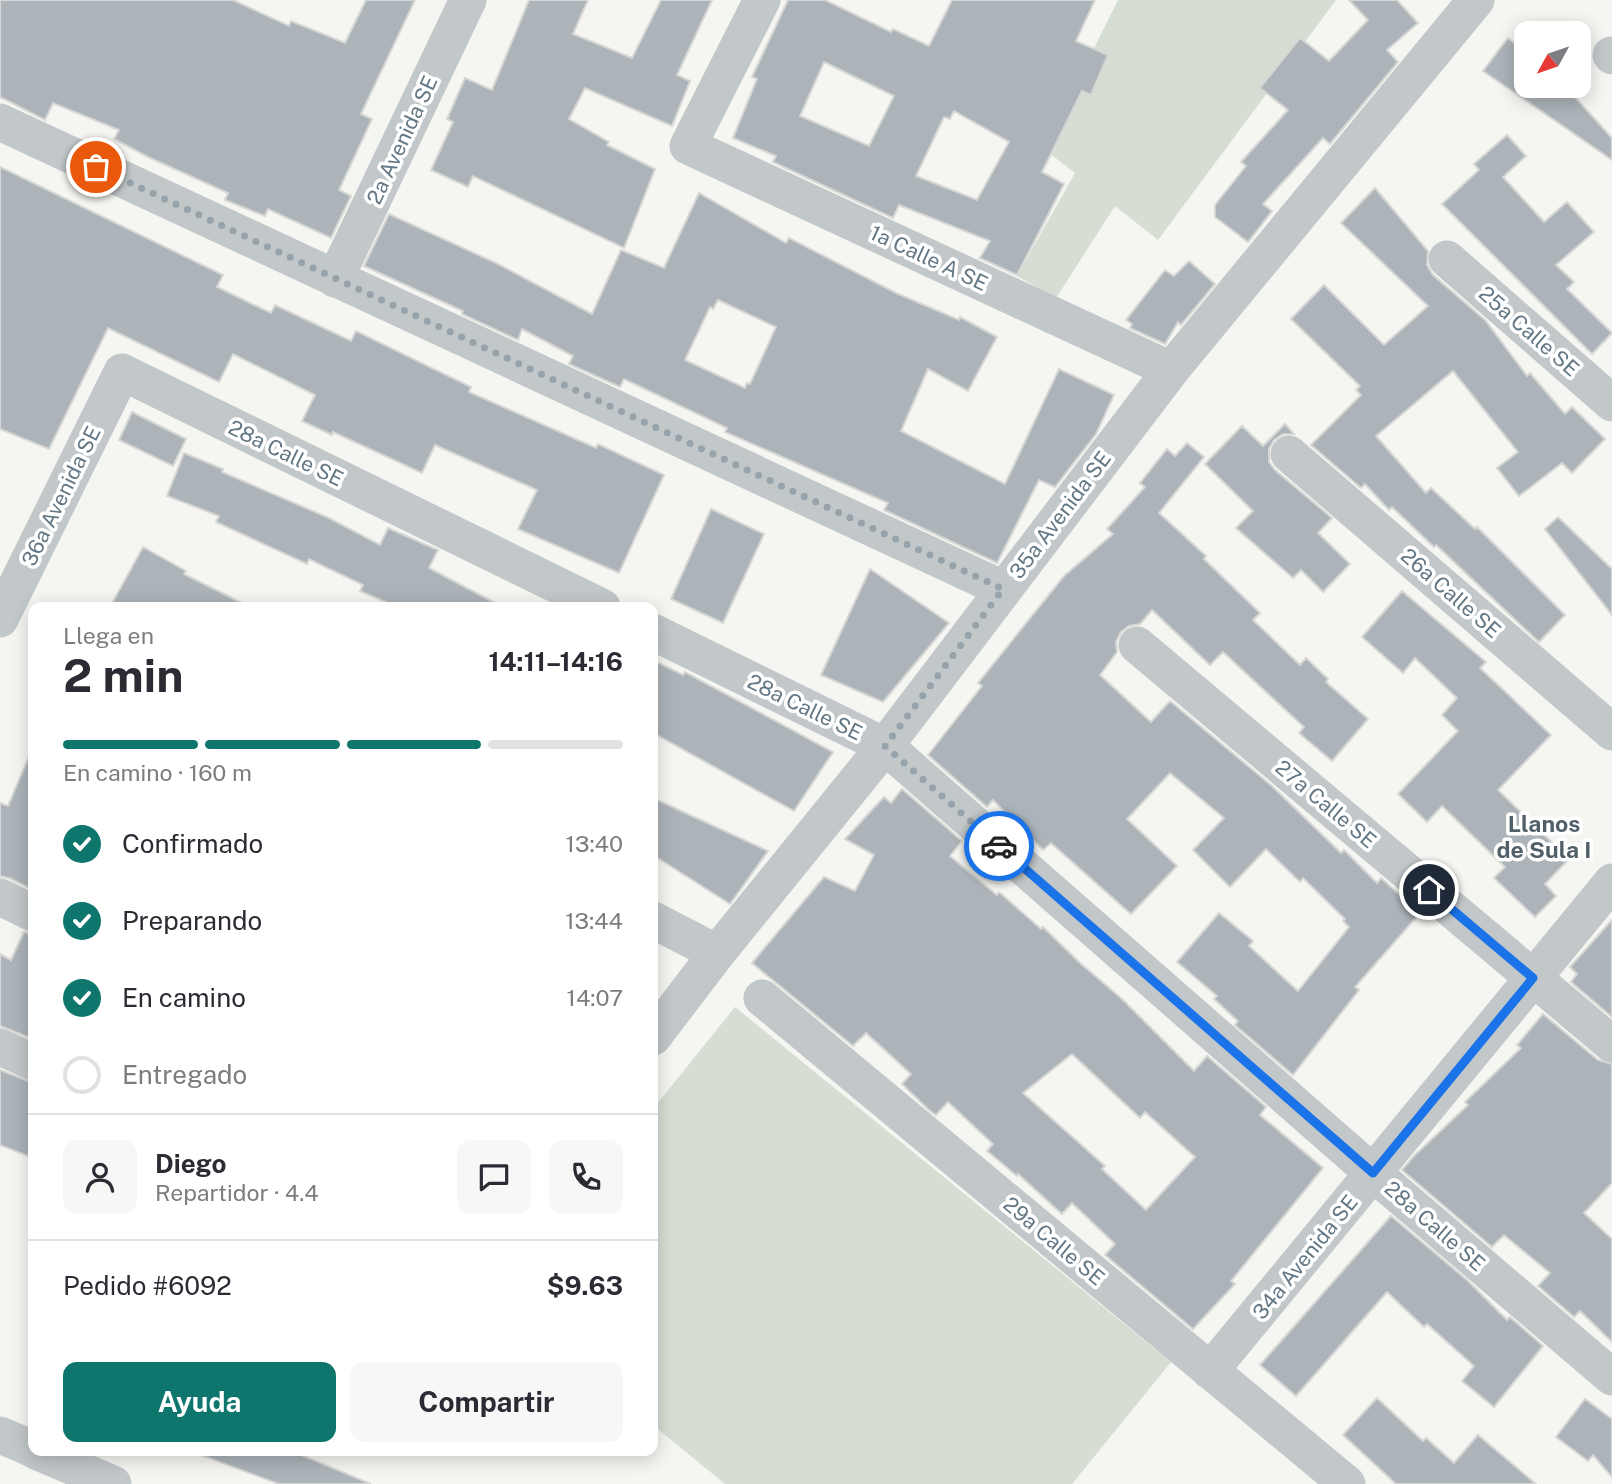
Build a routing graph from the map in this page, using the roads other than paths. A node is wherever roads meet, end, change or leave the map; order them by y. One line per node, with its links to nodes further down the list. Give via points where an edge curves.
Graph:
1 (468, 0): 6 (street, 2a Avenida SE)
2 (762, 0): 7 (street, 1a Calle A SE, via 688,146)
3 (1476, 0): 7 (street, 35a Avenida SE)
4 (0, 122): 6 (street)
5 (1447, 259): 9 (street, 25a Calle SE)
6 (335, 279): 11 (street)
7 (1171, 370): 11 (street, 35a Avenida SE)
8 (122, 372): 12 (street, 36a Avenida SE); 13 (street, 28a Calle SE)
9 (1612, 403)
10 (1289, 454): 16 (street, 26a Calle SE)
11 (1003, 589): 17 (street, 35a Avenida SE)
12 (13, 602)
13 (592, 602)
14 (658, 634): 17 (street, 28a Calle SE)
15 (1137, 645): 23 (street, 27a Calle SE)
16 (1612, 732)
17 (885, 746): 22 (street, 35a Avenida SE); 29 (street, 28a Calle SE)
18 (1612, 882): 23 (street, 34a Avenida SE)
19 (0, 897): 20 (street)
20 (28, 910)
21 (658, 923): 22 (street)
22 (717, 953): 25 (street, 35a Avenida SE)
23 (1533, 978): 26 (street, 27a Calle SE); 29 (street, 34a Avenida SE)
24 (762, 998): 30 (street, 29a Calle SE)
25 (658, 1030)
26 (1612, 1044)
27 (0, 1047): 28 (street)
28 (28, 1060)
29 (1373, 1173): 30 (street, 34a Avenida SE); 31 (street, 28a Calle SE)
30 (1210, 1371): 36 (street, 29a Calle SE)
31 (1612, 1377)
32 (0, 1435): 33 (street)
33 (28, 1447)
34 (49, 1456): 35 (street)
35 (113, 1484)
36 (1347, 1484)

